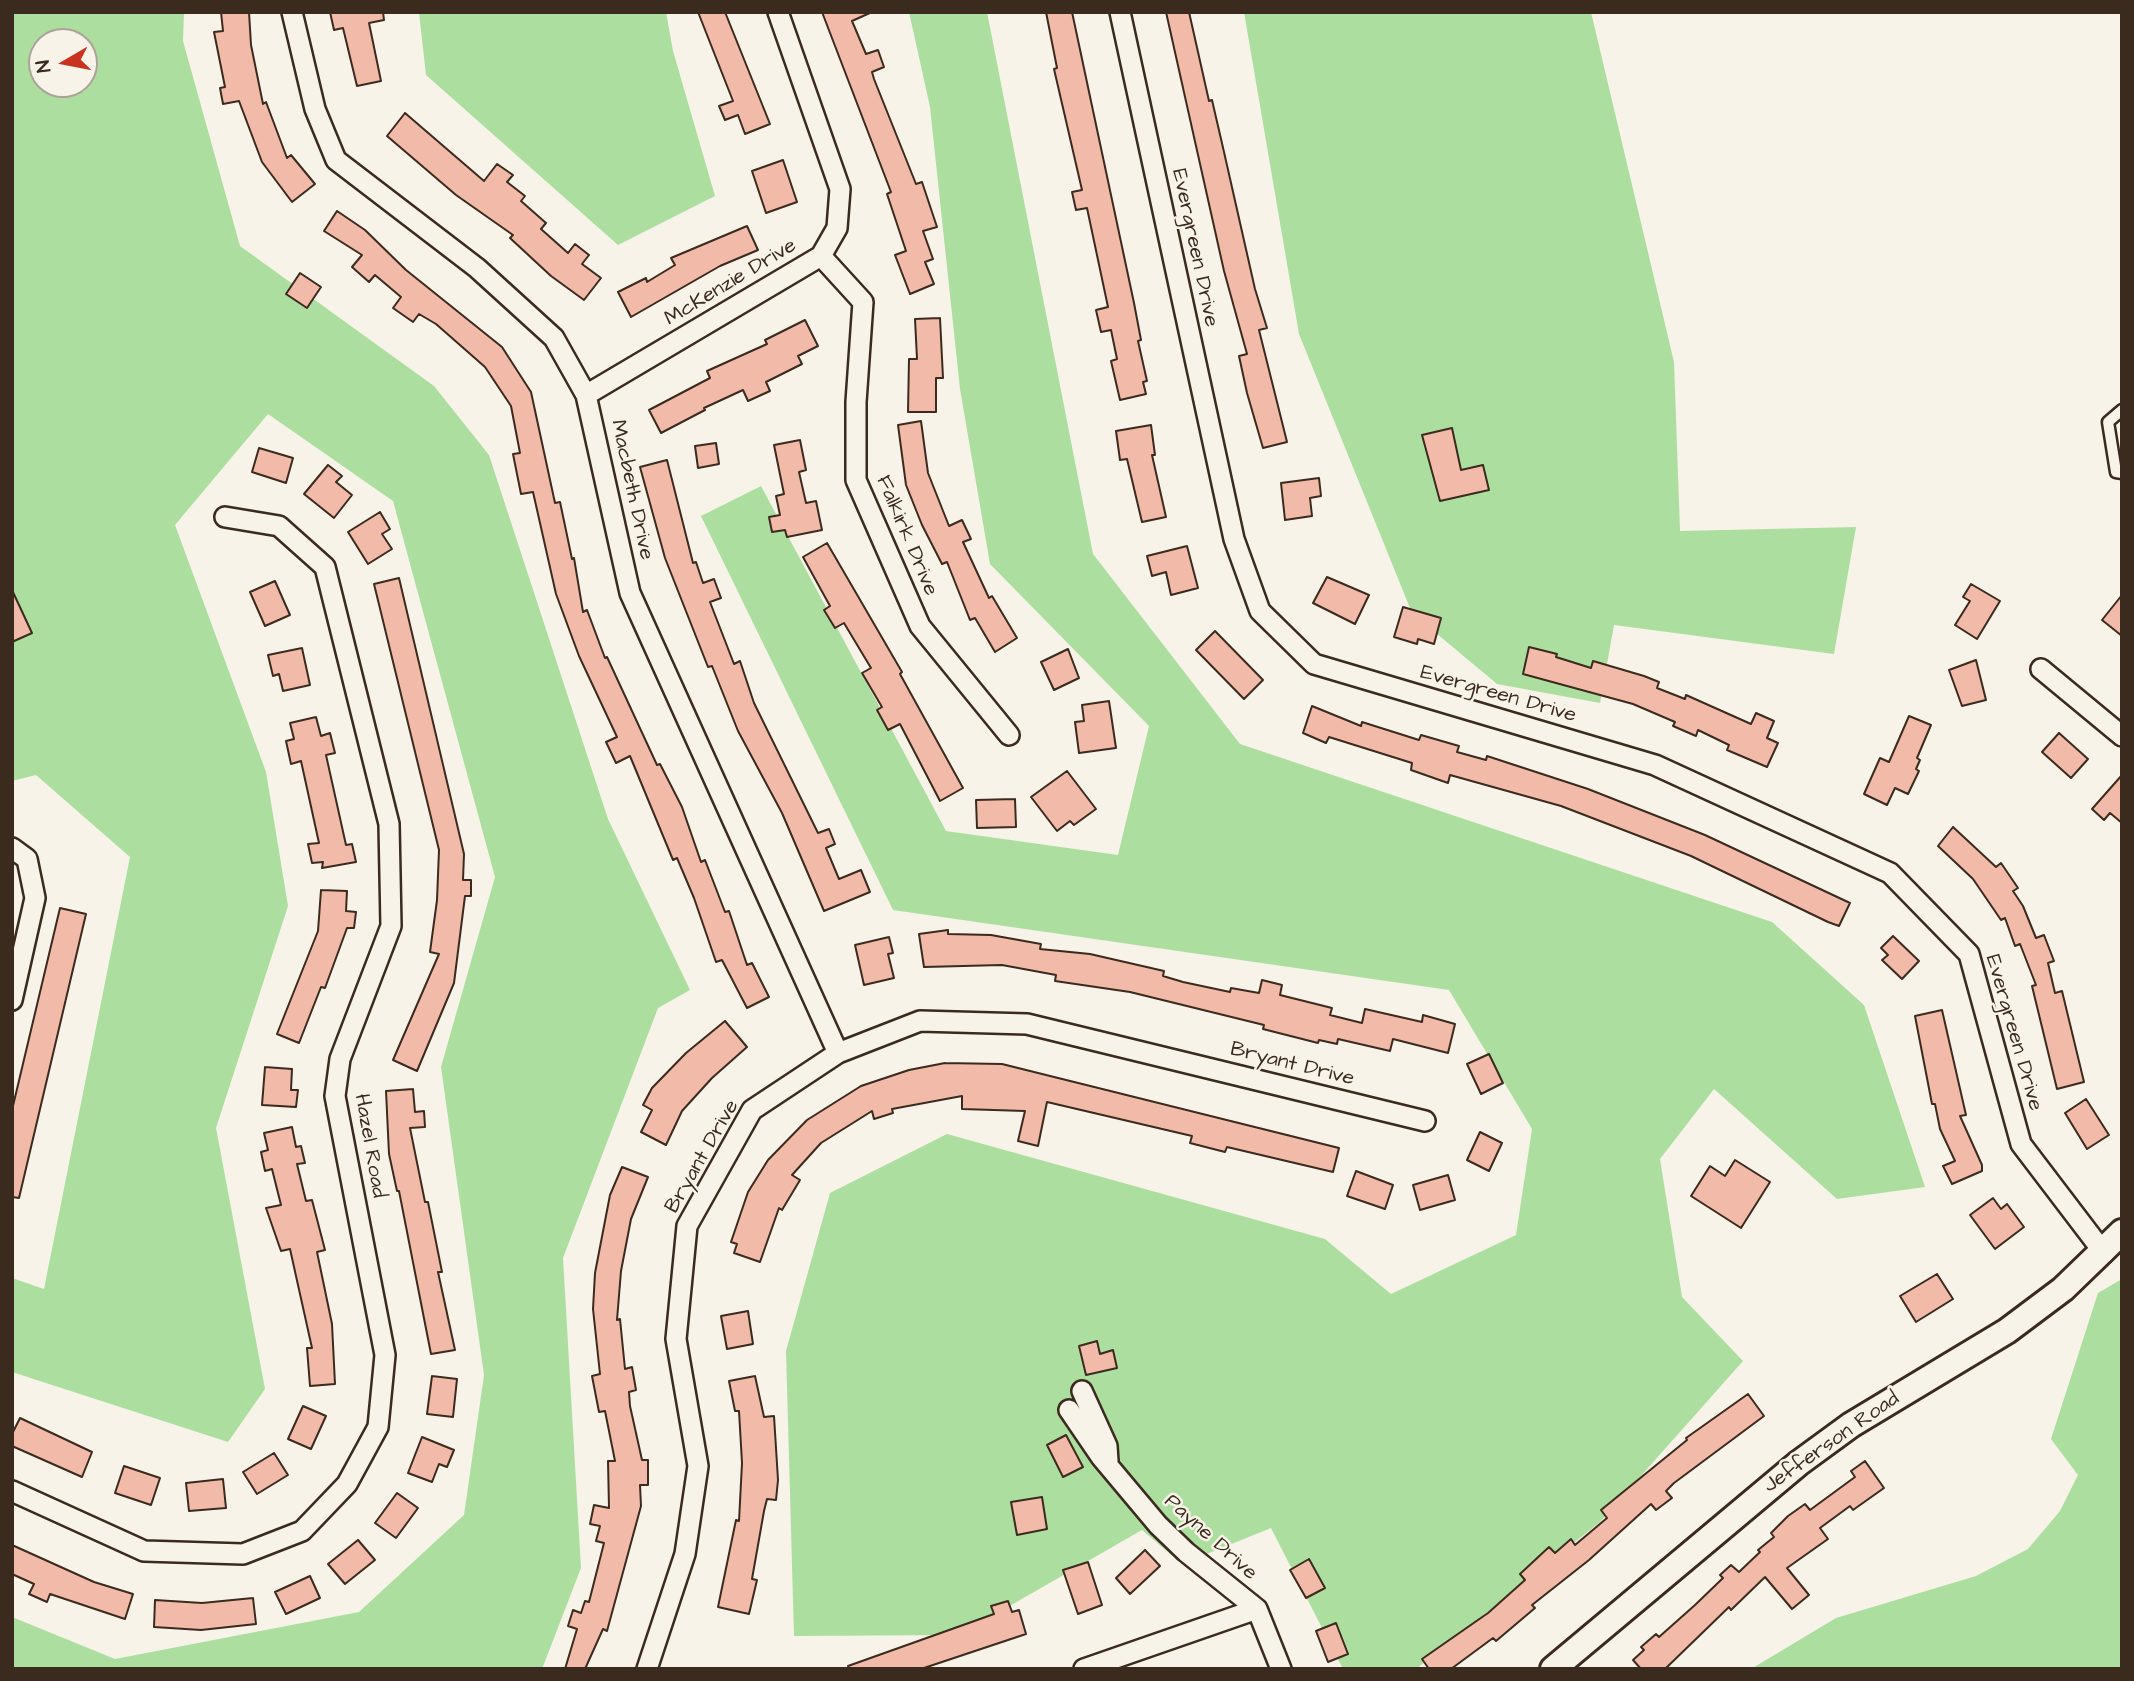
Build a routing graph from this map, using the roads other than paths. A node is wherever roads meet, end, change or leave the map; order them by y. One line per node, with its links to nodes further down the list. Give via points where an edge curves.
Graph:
1 (292, 12): 5 (street, Macbeth Drive, via 315,109 336,160 477,268 554,338)
2 (778, 12): 4 (street, McKenzie Drive, via 840,189 837,228)
3 (1120, 12): 17 (street, Evergreen Drive, via 1234,539 1260,611 1314,664 1655,765 1890,873 1969,954 2021,1144)
4 (821, 256): 5 (street, McKenzie Drive); 10 (street, Falkirk Drive, via 863,302 856,480 920,626)
5 (586, 395): 14 (street, Macbeth Drive, via 630,593)
6 (2122, 410): 7 (lane, via 2108,422 2116,472)
7 (2122, 472)
8 (225, 517): 21 (street, Hazel Road, via 279,526 325,567 389,824 391,926 340,1059 334,1096 385,1355 378,1427 347,1484 302,1531 243,1553 144,1551)
9 (2041, 669): 11 (street)
10 (1009, 735)
11 (2122, 736)
12 (12, 848): 13 (street, via 27,859 35,898)
13 (12, 1000)
14 (838, 1052): 15 (street, Bryant Drive, via 920,1021 1027,1024); 23 (street, Bryant Drive, via 752,1110 687,1226 676,1339 698,1466 685,1554)
15 (1425, 1121)
16 (2122, 1232): 17 (street, Jefferson Road)
17 (2104, 1253): 26 (street, Jefferson Road, via 2007,1331 1851,1425 1799,1463)
18 (1082, 1391): 20 (street, Payne Drive, via 1107,1446)
19 (1069, 1410): 20 (street, Payne Drive)
20 (1108, 1466): 22 (street, Payne Drive, via 1186,1552)
21 (12, 1492)
22 (1257, 1609): 24 (street); 25 (street)
23 (647, 1669)
24 (1084, 1669)
25 (1281, 1669)
26 (1553, 1669)

